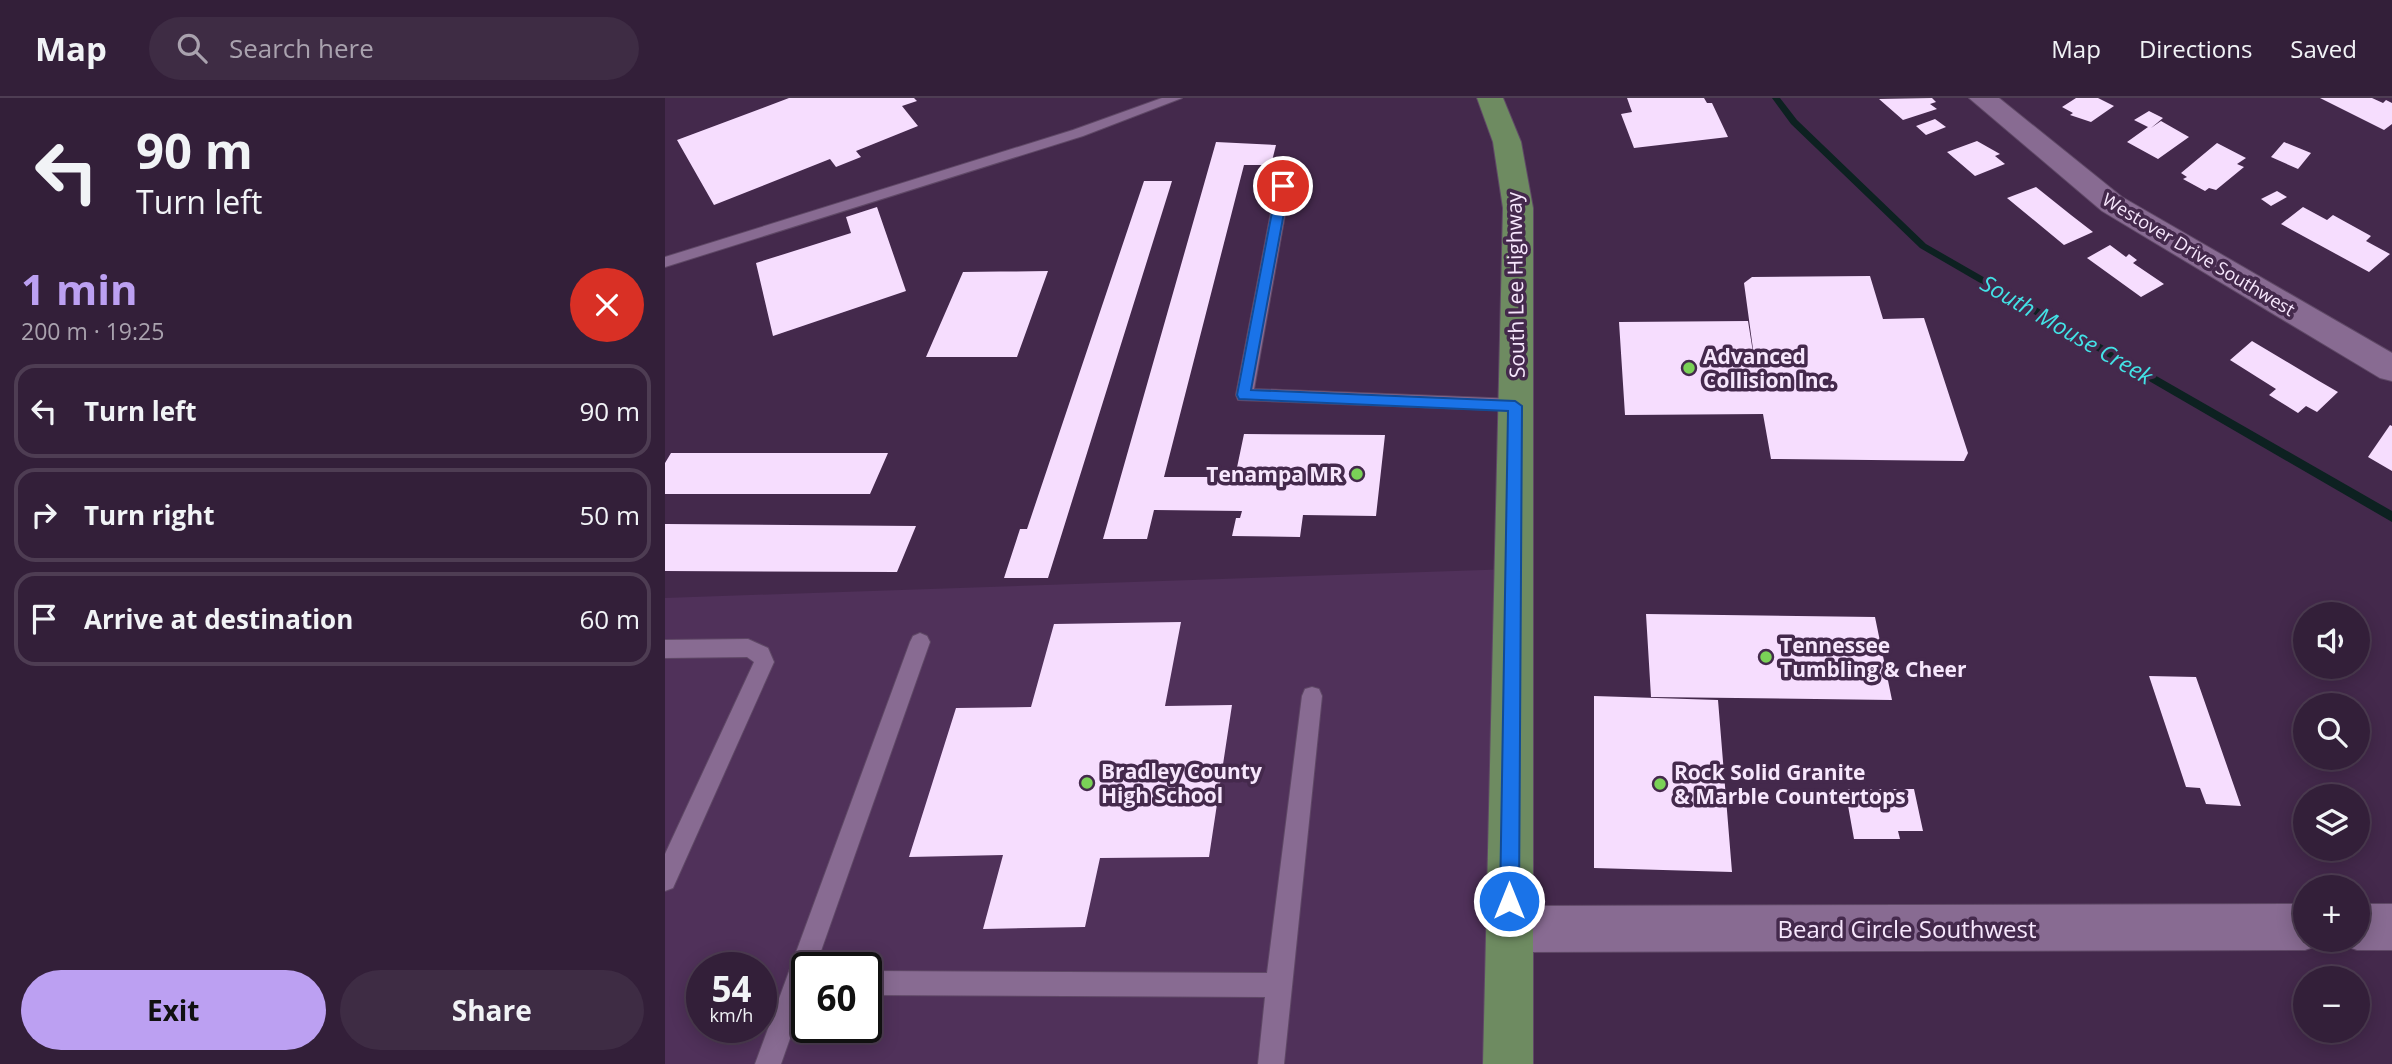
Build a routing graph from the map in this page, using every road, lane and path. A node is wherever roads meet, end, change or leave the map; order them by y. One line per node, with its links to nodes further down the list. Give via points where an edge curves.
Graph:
1 (1175, 98): 7 (lane, via 1078,133)
2 (1490, 98): 5 (main road, South Lee Highway)
3 (1520, 98): 5 (main road)
4 (1982, 98): 8 (street, Westover Drive Southwest, via 2112,204)
5 (1507, 142): 9 (main road, South Lee Highway, via 1518,208)
6 (1283, 186): 9 (lane, via 1244,395)
7 (665, 262)
8 (2392, 369)
9 (1515, 406): 17 (main road, South Lee Highway)
10 (920, 642): 18 (lane)
11 (665, 649): 13 (lane, via 748,648 761,654 764,662)
12 (1312, 696): 20 (lane)
13 (665, 880)
14 (2293, 927): 17 (street, Beard Circle Southwest)
15 (2370, 927): 16 (street)
16 (2392, 927)
17 (1509, 929): 24 (main road, South Lee Highway)
18 (813, 952)
19 (882, 982): 20 (lane)
20 (1277, 985): 23 (lane)
21 (791, 1009): 22 (lane)
22 (768, 1064)
23 (1271, 1064)
24 (1508, 1064)

